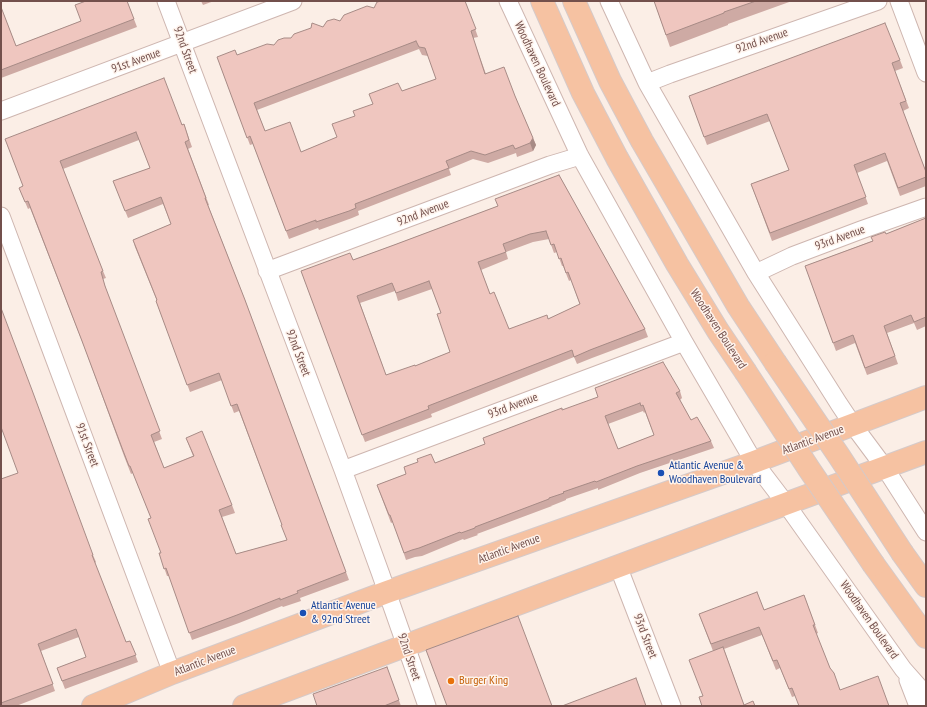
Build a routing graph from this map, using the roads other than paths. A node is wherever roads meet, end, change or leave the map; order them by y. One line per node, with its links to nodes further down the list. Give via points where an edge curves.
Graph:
1 (166, 1): 9 (street, 92nd Street)
2 (293, 1): 9 (street, 91st Avenue)
3 (508, 1): 13 (street, Woodhaven Boulevard)
4 (542, 1): 30 (main road, Woodhaven Boulevard, bridge, via 583,93 677,264 809,469)
5 (574, 1): 28 (main road, bridge, via 610,81 642,141 738,306)
6 (609, 1): 11 (street)
7 (878, 1): 11 (street, 92nd Avenue)
8 (899, 1): 10 (street)
9 (182, 43): 12 (street, 91st Avenue); 16 (street, 92nd Street)
10 (926, 73)
11 (647, 83): 17 (street)
12 (1, 111)
13 (580, 156): 16 (street, 92nd Avenue); 18 (street, Woodhaven Boulevard)
14 (926, 208): 17 (street, 93rd Avenue, via 861,230)
15 (1, 216): 33 (street, 91st Street)
16 (267, 272): 24 (street, 92nd Street)
17 (756, 273): 20 (street)
18 (684, 342): 22 (street, Woodhaven Boulevard); 24 (street, 93rd Avenue)
19 (926, 397): 20 (main road, Atlantic Avenue)
20 (853, 425): 22 (main road, Atlantic Avenue); 23 (street)
21 (926, 452): 23 (main road)
22 (754, 462): 25 (street, Woodhaven Boulevard); 29 (main road, Atlantic Avenue)
23 (885, 468): 25 (main road); 26 (street)
24 (343, 470): 29 (street, 92nd Street)
25 (786, 504): 27 (main road); 32 (street, Woodhaven Boulevard)
26 (926, 532)
27 (618, 566): 31 (main road); 38 (street, 93rd Street)
28 (926, 586)
29 (387, 592): 31 (street, 92nd Street); 33 (main road, Atlantic Avenue)
30 (926, 637)
31 (405, 646): 36 (main road); 37 (street, 92nd Street)
32 (903, 669): 34 (street, Woodhaven Boulevard); 39 (street)
33 (172, 673): 35 (main road, Atlantic Avenue)
34 (926, 695)
35 (93, 706)
36 (244, 706)
37 (427, 706)
38 (672, 706)
39 (918, 706)

